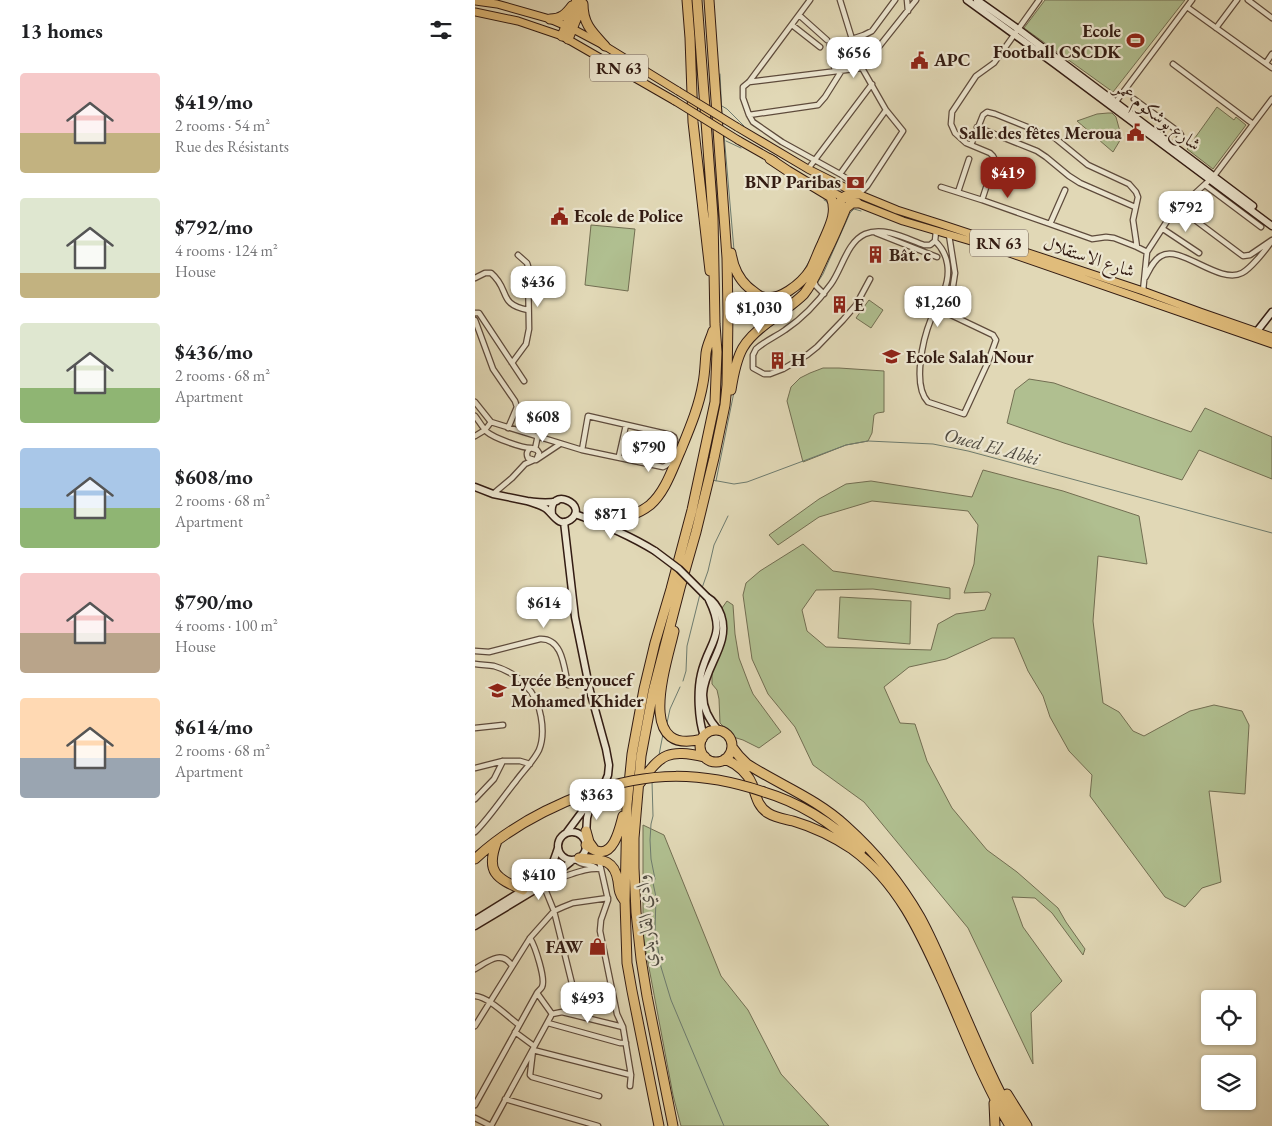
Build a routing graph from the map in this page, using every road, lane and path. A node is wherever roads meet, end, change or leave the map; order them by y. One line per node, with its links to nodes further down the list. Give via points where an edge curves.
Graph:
1 (686, 0): 91 (highway, via 693,122)
2 (697, 0): 91 (highway, via 713,216)
3 (709, 0): 51 (highway)
4 (810, 0): 20 (street)
5 (840, 0): 29 (street)
6 (895, 0): 29 (street, via 872,31)
7 (907, 0): 18 (street)
8 (917, 0): 18 (street)
9 (967, 0): 26 (street)
10 (977, 0): 26 (street, شارع بوشكوم عمر)
11 (1039, 0): 26 (street)
12 (1192, 0): 17 (street)
13 (1237, 0): 25 (street)
14 (1248, 0): 21 (street)
15 (475, 1): 22 (main road, RN 63)
16 (580, 1): 22 (highway, via 563,16); 24 (highway); 31 (highway, via 585,22)
17 (1187, 8): 25 (street); 44 (street)
18 (908, 11): 36 (street)
19 (475, 12): 27 (main road, RN 63, via 518,21)
20 (799, 15): 23 (street); 28 (street)
21 (1272, 18)
22 (550, 19): 24 (main road, RN 63)
23 (792, 24): 32 (street); 40 (street)
24 (569, 28): 27 (highway); 31 (main road, RN 63)
25 (1216, 28): 34 (street)
26 (1016, 31): 44 (street, شارع بوشكوم عمر); 49 (street, via 995,63 976,76 952,112 952,128)
27 (565, 37): 52 (main road, شارع الاستقلال / RN 63, bridge)
28 (827, 40)
29 (852, 40): 36 (street)
30 (830, 45): 39 (street)
31 (605, 46): 55 (main road, شارع الاستقلال / RN 63, bridge)
32 (820, 47)
33 (1272, 54): 34 (street)
34 (1266, 63): 37 (street)
35 (1173, 64): 47 (street)
36 (863, 68): 38 (street); 41 (street)
37 (1272, 68)
38 (842, 70): 39 (street); 46 (street, via 818,105)
39 (835, 71): 40 (street)
40 (749, 82): 46 (street, via 743,87)
41 (872, 84): 45 (street); 53 (street)
42 (1272, 98): 47 (street)
43 (1134, 100): 50 (street, via 1179,132 1180,138)
44 (1113, 104): 50 (street, شارع بوشكوم عمر); 57 (street)
45 (886, 110): 56 (street); 61 (street, via 903,131)
46 (749, 115): 53 (street, via 753,122 782,142)
47 (1253, 124): 57 (street)
48 (977, 127): 49 (street); 63 (street, via 1037,151 1080,183); 63 (street, via 983,115 989,112 1055,138 1088,165 1129,184 1138,197)
49 (971, 145): 62 (street, via 990,153 995,160)
50 (1174, 146): 57 (street, شارع بوشكوم عمر)
51 (719, 148): 65 (highway, via 732,260 737,274 762,297 788,292 801,282 811,268); 119 (highway, via 727,258 727,378 721,427)
52 (771, 159): 61 (main road, شارع الاستقلال / RN 63); 65 (highway, via 831,197)
53 (815, 159): 55 (street); 56 (street)
54 (969, 159): 60 (street)
55 (808, 169): 61 (main road, شارع الاستقلال / RN 63)
56 (840, 174): 61 (street)
57 (1210, 180): 64 (street); 66 (street, شارع بوشكوم عمر); 68 (street); 69 (street)
58 (941, 187): 60 (street)
59 (1065, 190): 67 (street)
60 (958, 192): 62 (street)
61 (851, 197): 65 (highway); 71 (main road, RN 63, via 902,221); 84 (highway); 85 (main road, شارع الاستقلال / RN 63)
62 (982, 200): 67 (street)
63 (1135, 207): 76 (street, via 1133,220)
64 (1179, 208): 70 (street); 74 (street, via 1243,256 1251,255)
65 (834, 215)
66 (1272, 221)
67 (1050, 224): 76 (street, via 1091,239 1114,238)
68 (1272, 226)
69 (1261, 227)
70 (1163, 229): 77 (street); 78 (street)
71 (936, 231): 73 (main road, RN 63); 75 (street)
72 (872, 232): 75 (street, via 890,233 925,245); 80 (street); 86 (street, via 855,241)
73 (949, 235): 75 (street, via 955,273 949,312 993,335 996,340 964,414 928,402 919,380 926,335 947,278 947,258); 92 (main road, RN 63)
74 (1272, 240): 82 (street, via 1241,274 1223,274 1166,254 1155,261)
75 (935, 241)
76 (1137, 247): 77 (street)
77 (1147, 252): 82 (street)
78 (1199, 253)
79 (518, 255): 87 (street, via 528,266)
80 (937, 257)
81 (475, 278): 87 (street, via 491,273 511,304)
82 (1145, 278): 85 (street)
83 (870, 279): 86 (street, via 856,305 807,355 771,374 753,368 756,349 799,319)
84 (816, 283): 86 (street); 119 (highway, via 742,347 719,452)
85 (1143, 290): 92 (main road, شارع الاستقلال / RN 63)
86 (824, 294)
87 (528, 310): 95 (street, via 526,344)
88 (1272, 312): 92 (street)
89 (475, 313): 95 (street, via 479,313)
90 (475, 320): 101 (street, via 491,364 517,407)
91 (715, 324): 123 (highway, via 706,352 699,402 665,486 642,510 631,516); 143 (highway, via 715,402 692,510 644,689)
92 (1254, 334): 93 (main road, شارع الاستقلال / RN 63)
93 (1269, 336): 94 (main road, RN 63)
94 (1272, 344)
95 (512, 363): 96 (street)
96 (524, 381)
97 (475, 402): 99 (street)
98 (475, 416): 102 (street)
99 (491, 422): 101 (street); 102 (street)
100 (626, 425): 103 (street); 109 (street, via 588,416); 111 (street)
101 (508, 428): 104 (street)
102 (485, 430): 105 (street); 107 (street)
103 (647, 430): 113 (street); 113 (street, via 673,436 675,440 669,463 665,466)
104 (538, 435): 106 (street); 108 (street)
105 (475, 436)
106 (560, 444): 109 (street); 112 (street)
107 (522, 448): 108 (street); 110 (street)
108 (533, 448): 110 (street); 112 (street, via 539,453)
109 (582, 450): 111 (street)
110 (527, 455): 112 (street, via 529,459); 114 (street)
111 (619, 456): 113 (street)
112 (535, 459): 114 (street)
113 (638, 461)
114 (525, 464): 116 (street)
115 (475, 486): 116 (street)
116 (493, 494): 117 (street)
117 (527, 501): 118 (street); 120 (street)
118 (557, 501): 120 (street); 121 (street, via 569,500)
119 (703, 504): 125 (highway)
120 (552, 514): 122 (street)
121 (575, 514): 122 (street); 123 (street)
122 (565, 522): 141 (street, via 575,618 591,698 609,760 604,785)
123 (599, 523): 124 (street, bridge, via 655,551)
124 (707, 597): 131 (street, via 717,607 723,626 704,688 707,713); 132 (street, via 717,626 700,681)
125 (674, 608): 132 (highway, via 674,632 660,695 661,720 667,732 679,740 688,742); 140 (highway, via 648,716)
126 (475, 651): 128 (street, via 489,652 546,638 560,650)
127 (475, 664): 138 (street, via 494,666 510,673 521,680 537,700 542,737 539,750)
128 (568, 685)
129 (503, 725): 130 (street)
130 (475, 728)
131 (718, 730): 132 (highway); 133 (highway, via 729,737)
132 (703, 737): 134 (highway, via 700,748)
133 (732, 747): 135 (highway); 153 (highway, via 747,764 819,805 845,825 865,845)
134 (705, 757): 135 (highway, via 713,761); 140 (highway, via 682,752 668,755 657,762)
135 (725, 759): 153 (highway, via 744,772 758,803 766,812 829,836)
136 (503, 761): 138 (street); 139 (street); 142 (street, via 494,779)
137 (475, 762): 139 (street)
138 (530, 764): 145 (street)
139 (475, 768)
140 (639, 786): 188 (highway, via 634,838 636,912 647,996)
141 (590, 795): 144 (street); 146 (street); 147 (highway, via 540,814); 153 (highway, bridge, via 609,785 653,777 698,777 742,785 787,800 819,817)
142 (475, 799)
143 (627, 804): 150 (highway, via 611,847); 158 (highway)
144 (586, 831): 148 (street); 150 (highway)
145 (475, 832)
146 (567, 832): 148 (street, via 580,834); 149 (street, via 560,838)
147 (497, 841): 151 (highway); 156 (highway, via 492,858 494,872)
148 (586, 843): 150 (highway); 152 (street, via 583,854)
149 (558, 848): 152 (street, via 565,858); 156 (street, via 549,870)
150 (595, 851)
151 (475, 859)
152 (576, 859): 154 (highway); 155 (street)
153 (877, 865): 163 (highway, via 911,902); 180 (highway, via 921,934)
154 (599, 866): 155 (street); 157 (street); 158 (highway, via 607,862 614,868 620,894)
155 (545, 882): 159 (street); 161 (street)
156 (523, 890): 160 (street)
157 (608, 898): 159 (street); 174 (street, via 600,931 617,1014)
158 (625, 901): 187 (highway, via 627,963)
159 (553, 911): 162 (street); 170 (street)
160 (475, 920)
161 (475, 926)
162 (530, 938): 164 (street); 166 (street, via 543,979 543,986)
163 (940, 956): 191 (highway, via 992,1077); 192 (highway, via 999,1080)
164 (512, 966): 165 (street, via 505,959 497,958); 168 (street)
165 (475, 969)
166 (537, 993): 169 (street); 172 (street)
167 (475, 996): 168 (street)
168 (490, 1002): 172 (street); 173 (street)
169 (552, 1014): 170 (street, via 563,1012); 171 (street)
170 (580, 1016): 174 (street)
171 (548, 1023): 176 (street); 177 (street)
172 (519, 1025): 175 (street)
173 (475, 1026)
174 (623, 1028): 176 (street)
175 (515, 1032): 177 (street); 183 (street)
176 (626, 1042): 178 (street)
177 (534, 1048): 178 (street); 181 (street, via 532,1077); 182 (street)
178 (631, 1075): 179 (street)
179 (630, 1086)
180 (993, 1095): 189 (highway); 190 (highway)
181 (599, 1096)
182 (505, 1099): 185 (street); 186 (street)
183 (475, 1105)
184 (475, 1118): 185 (street)
185 (491, 1126)
186 (598, 1126)
187 (659, 1126)
188 (673, 1126)
189 (995, 1126)
190 (1010, 1126)
191 (1018, 1126)
192 (1027, 1126)

